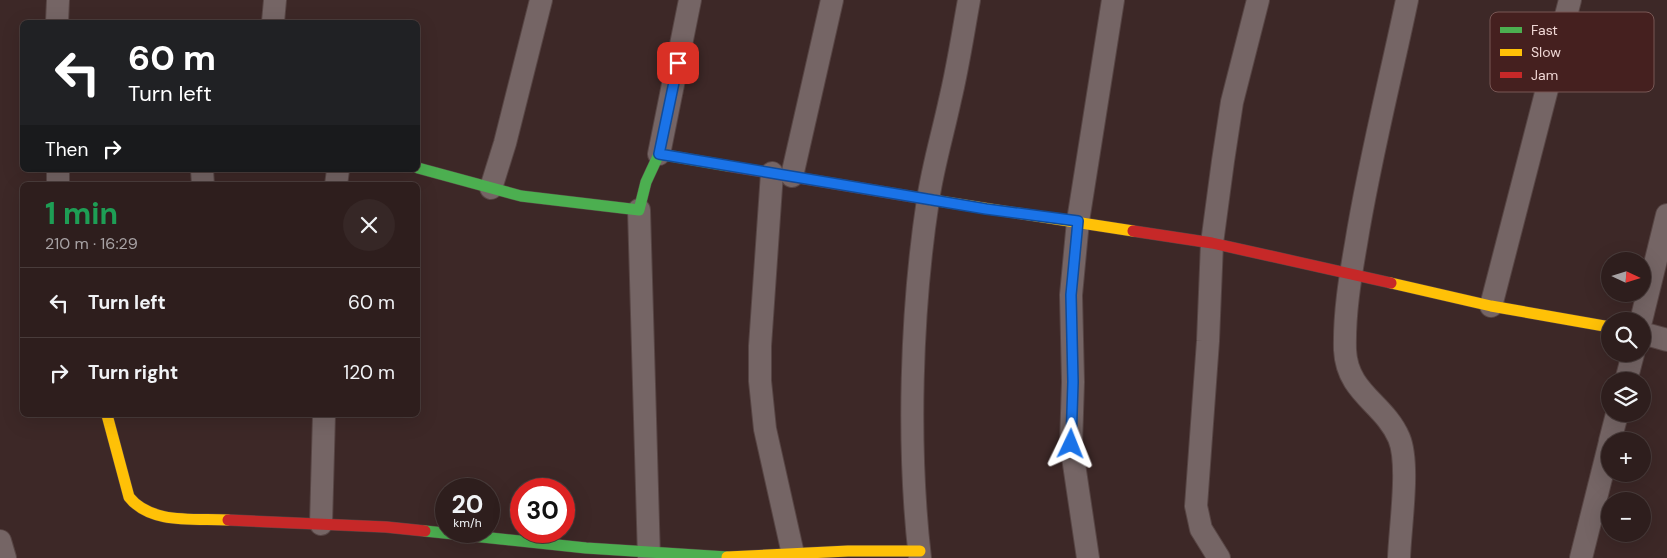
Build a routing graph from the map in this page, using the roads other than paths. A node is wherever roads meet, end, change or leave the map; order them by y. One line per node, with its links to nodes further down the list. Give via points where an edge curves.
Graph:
1 (58, 0): 10 (street)
2 (275, 0): 11 (street)
3 (541, 0): 16 (street, via 505,143)
4 (690, 0): 13 (street)
5 (832, 0): 15 (street)
6 (969, 0): 17 (street)
7 (1113, 0): 20 (street)
8 (1258, 0): 21 (street, via 1232,102)
9 (1407, 0): 22 (street, via 1362,205)
10 (57, 20)
11 (273, 20)
12 (1546, 92): 23 (street)
13 (659, 154): 15 (street); 18 (street, via 646,182)
14 (420, 169): 16 (street)
15 (782, 175): 17 (street); 34 (street, via 760,346 760,381 765,429)
16 (490, 188): 18 (street, via 521,196)
17 (928, 199): 20 (street); 35 (street, via 920,267 913,406)
18 (639, 210): 33 (street)
19 (1667, 215): 24 (street)
20 (1078, 221): 21 (street); 37 (street, via 1071,295 1071,444)
21 (1212, 242): 22 (street); 38 (street, via 1196,506 1201,529)
22 (1351, 274): 23 (street); 39 (street, via 1345,351 1351,377 1368,400 1390,419 1400,440 1404,462)
23 (1491, 306): 25 (street)
24 (1643, 312)
25 (1601, 325)
26 (1651, 336): 27 (street)
27 (1667, 340)
28 (108, 417): 31 (street, via 129,497 147,514)
29 (324, 417): 31 (street)
30 (1601, 478): 40 (street)
31 (321, 524): 33 (street, via 386,527)
32 (0, 540): 36 (street)
33 (648, 554): 34 (street, via 729,557)
34 (793, 554): 35 (street)
35 (920, 554)
36 (5, 558)
37 (1088, 558)
38 (1219, 558)
39 (1398, 558)
40 (1581, 558)

